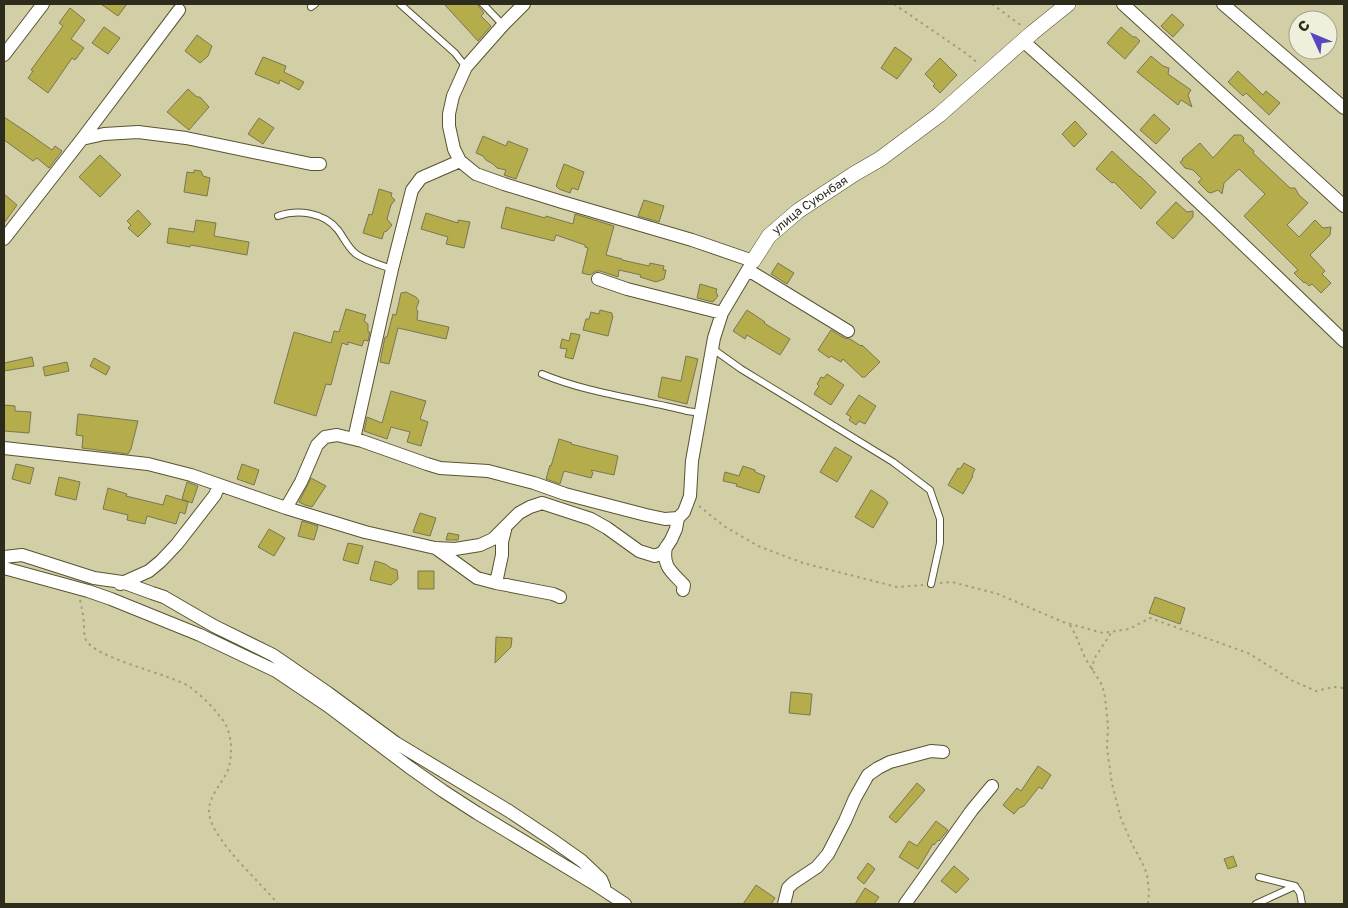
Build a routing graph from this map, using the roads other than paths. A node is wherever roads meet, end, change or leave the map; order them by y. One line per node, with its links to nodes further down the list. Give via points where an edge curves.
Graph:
1 (43, 4): 11 (street)
2 (400, 4): 12 (lane, via 455,52)
3 (483, 4): 9 (lane)
4 (524, 4): 9 (street)
5 (1068, 4): 10 (street, улица Суюнбая)
6 (1123, 4): 17 (street)
7 (1223, 4): 13 (street)
8 (179, 10): 14 (street)
9 (503, 25): 12 (street)
10 (1028, 37): 20 (street, улица Суюнбая, via 939,115 880,159 798,211 769,236); 25 (street, via 1086,97)
11 (4, 55)
12 (466, 67): 15 (street, via 453,96 448,126)
13 (1344, 108)
14 (82, 139): 16 (street, via 138,132); 19 (street)
15 (460, 161): 20 (street, via 476,174 692,240); 21 (street, via 421,178 412,190)
16 (320, 164)
17 (1344, 206)
18 (278, 216): 21 (lane, via 288,212 320,216 337,228 354,253)
19 (4, 239)
20 (750, 266): 23 (street, улица Суюнбая); 24 (street)
21 (392, 269): 29 (street)
22 (598, 279): 23 (street)
23 (722, 314): 26 (street, улица Суюнбая)
24 (848, 331)
25 (1344, 341)
26 (712, 349): 28 (street, улица Суюнбая); 42 (lane, via 893,462 930,490 940,520 940,544)
27 (542, 374): 28 (lane, via 590,389)
28 (701, 413): 33 (street, улица Суюнбая, via 692,461 690,496)
29 (354, 439): 32 (street, via 337,435 325,437 317,445); 33 (street, via 440,468 488,471 646,515)
30 (4, 448): 31 (street, via 148,464)
31 (219, 485): 32 (street); 40 (street, via 215,495 161,561 149,571)
32 (286, 508): 36 (street, via 366,532)
33 (678, 518): 35 (street, via 676,530)
34 (507, 524): 35 (street, via 519,513 542,503 591,519 647,554 655,556); 36 (street, via 493,539 480,545 456,550); 41 (street)
35 (666, 547): 44 (street, via 667,566 684,585)
36 (436, 548): 41 (street, via 477,578)
37 (4, 557): 39 (street, via 22,555)
38 (4, 568): 43 (street)
39 (68, 570): 40 (street); 43 (street)
40 (122, 582): 46 (street); 51 (street, via 164,597 273,655 396,743 509,811 582,860 601,879)
41 (496, 583): 45 (street)
42 (932, 584)
43 (71, 586): 46 (street)
44 (683, 590)
45 (560, 597)
46 (111, 599): 51 (street, via 200,635 276,671 443,791)
47 (942, 752): 53 (street, via 931,751 890,762 868,775 828,854 817,867 788,888)
48 (992, 786): 54 (street)
49 (1259, 876): 50 (lane)
50 (1295, 886): 55 (lane); 56 (lane)
51 (606, 891): 52 (street)
52 (625, 904)
53 (784, 904)
54 (905, 904)
55 (1256, 904)
56 (1302, 904)

